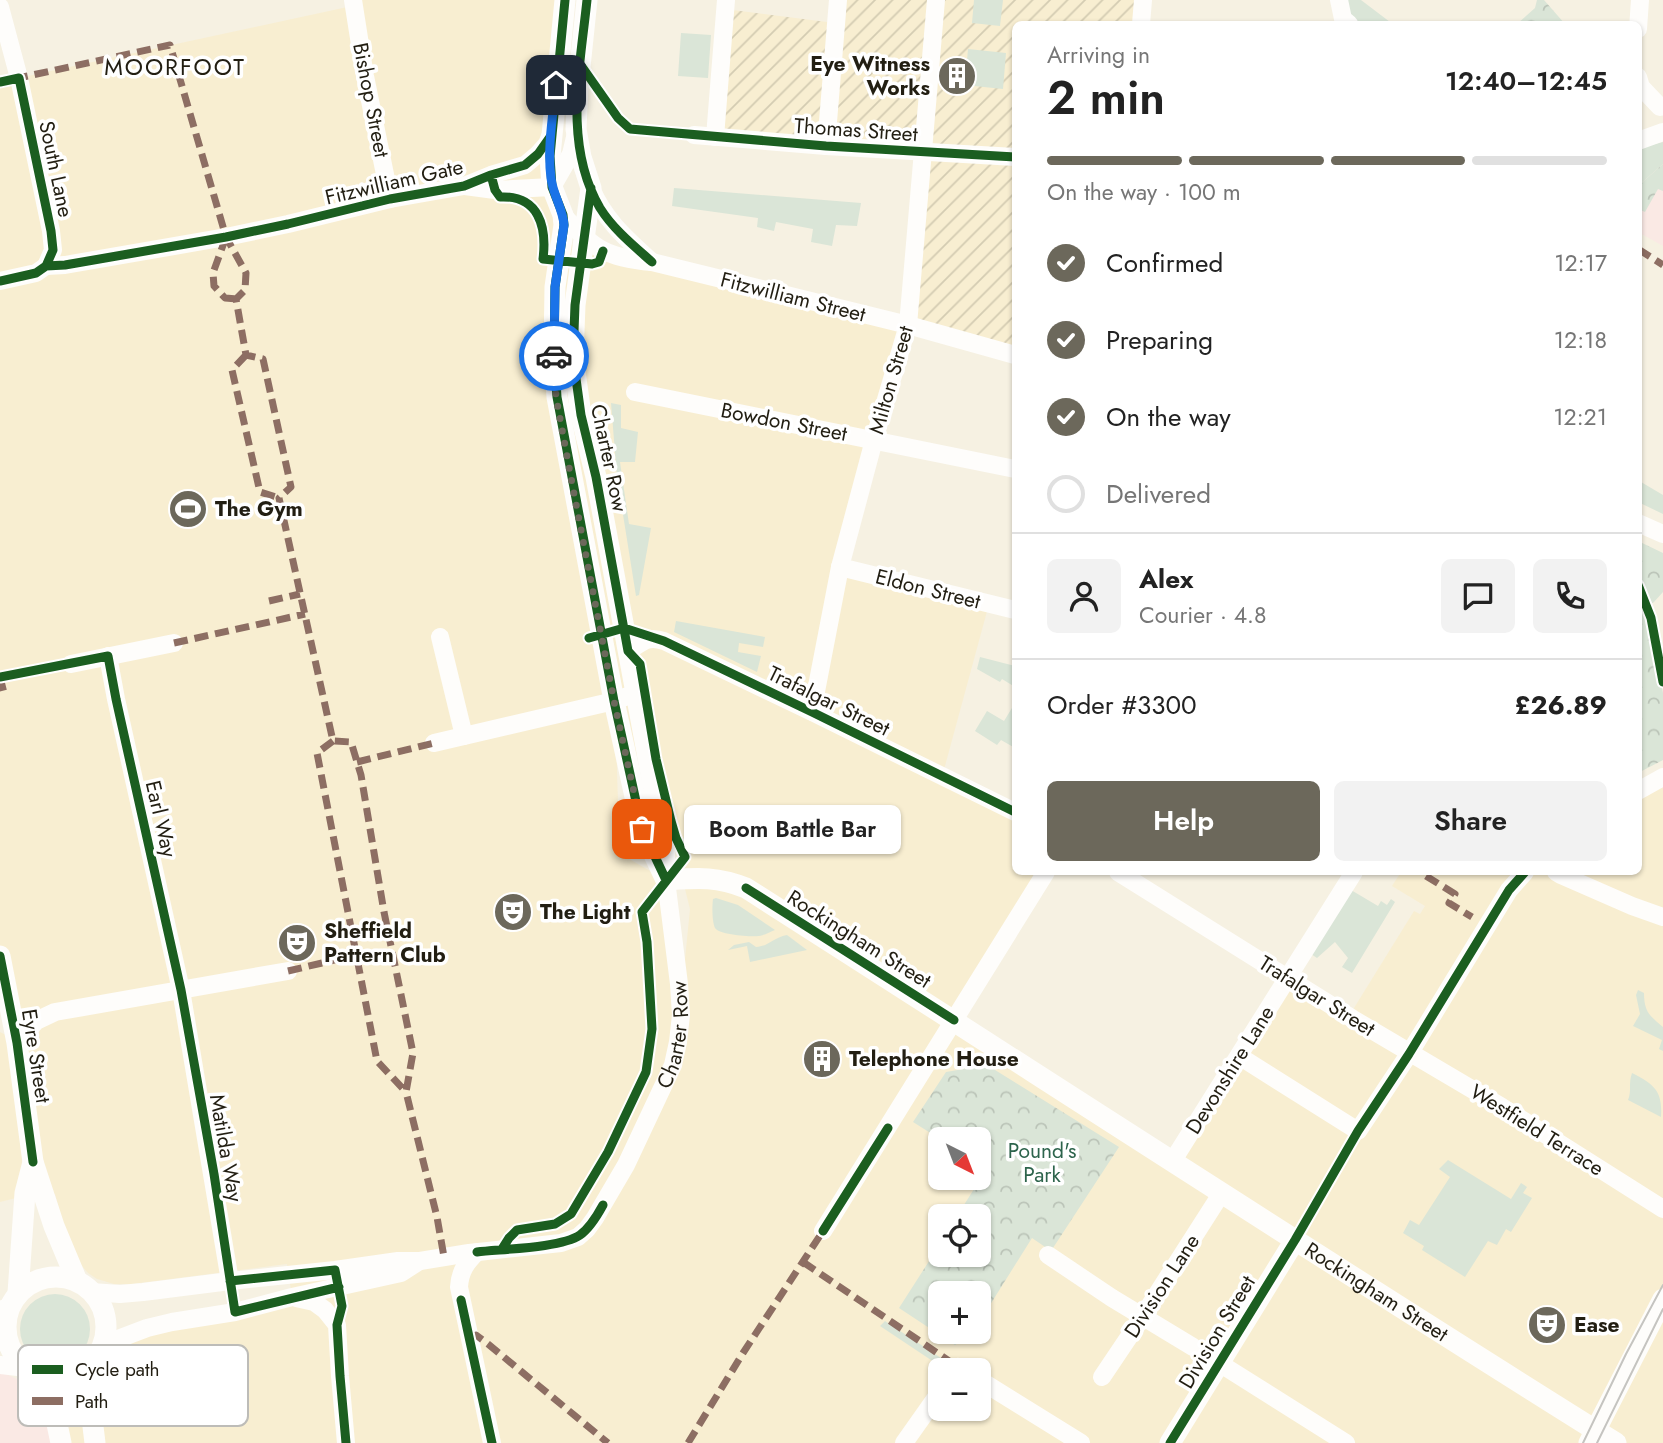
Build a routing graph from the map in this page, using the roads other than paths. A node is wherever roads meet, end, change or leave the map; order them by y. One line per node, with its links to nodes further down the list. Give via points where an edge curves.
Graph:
1 (353, 0): 28 (street, Bishop Street)
2 (565, 0): 17 (street, Charter Row)
3 (587, 0): 16 (street)
4 (726, 0): 20 (street)
5 (838, 0): 22 (street)
6 (936, 0): 23 (street, Milton Street)
7 (1143, 0): 11 (street)
8 (1339, 0): 12 (street)
9 (1640, 0): 13 (street)
10 (0, 7): 32 (street, South Lane, via 51,231 53,250)
11 (1141, 21)
12 (1343, 21)
13 (1639, 21)
14 (1642, 88): 15 (street)
15 (1660, 107)
16 (576, 129): 26 (street, via 571,154); 27 (street)
17 (552, 132): 25 (street, Fitzwilliam Gate, via 525,165); 26 (street, Charter Row)
18 (1663, 132): 21 (street)
19 (694, 135): 20 (street, Thomas Street)
20 (715, 137): 22 (street, Thomas Street)
21 (1642, 140)
22 (826, 146): 23 (street, Thomas Street)
23 (922, 152): 24 (street, Thomas Street); 34 (street, Milton Street)
24 (1012, 157)
25 (464, 186): 26 (street, Fitzwilliam Gate, via 495,190); 28 (street, Fitzwilliam Gate)
26 (552, 187): 29 (street, Charter Row)
27 (591, 188): 30 (street, Charter Row); 31 (street, Fitzwilliam Street, via 609,221)
28 (390, 199): 32 (street, Fitzwilliam Gate, via 226,237)
29 (563, 215): 30 (street, Fitzwilliam Street); 49 (street, Charter Row, via 554,310 556,397)
30 (584, 239): 31 (street, Fitzwilliam Street, via 626,260); 45 (street, Charter Row, via 573,357)
31 (653, 262): 34 (street, Fitzwilliam Street)
32 (46, 266): 33 (street, Fitzwilliam Gate, via 36,273)
33 (0, 281)
34 (908, 325): 35 (street, Fitzwilliam Street); 37 (street, Milton Street)
35 (1012, 354)
36 (635, 392): 37 (street, Bowdon Street)
37 (874, 440): 38 (street, Bowdon Street); 41 (street, Milton Street)
38 (1012, 468)
39 (1642, 525): 40 (street)
40 (1663, 534)
41 (841, 567): 42 (street, Eldon Street); 50 (street, Milton Street)
42 (1012, 609)
43 (440, 637): 51 (street)
44 (174, 643): 46 (street)
45 (628, 651): 48 (street, Charter Row); 50 (street, Trafalgar Street, via 654,638)
46 (108, 656): 47 (street); 66 (street, Earl Way)
47 (71, 663)
48 (636, 693): 49 (street); 61 (street, Charter Row, via 664,844)
49 (614, 701): 51 (street); 61 (street, Charter Row, via 642,829)
50 (812, 712): 55 (street, Trafalgar Street)
51 (464, 736): 52 (street)
52 (434, 743)
53 (1663, 777): 54 (street)
54 (1642, 789)
55 (1012, 811)
56 (1043, 875): 67 (street)
57 (1123, 875): 65 (street, Trafalgar Street)
58 (1352, 875): 65 (street, Devonshire Lane)
59 (1522, 875): 69 (street)
60 (1561, 875): 62 (street)
61 (666, 880): 67 (street, Rockingham Street, via 706,878 746,888); 77 (street, Charter Row, via 679,984 678,1041 673,1065 626,1165 578,1237)
62 (1663, 917)
63 (1, 968): 68 (street, Eyre Street)
64 (288, 971): 66 (street)
65 (1288, 978): 69 (street, Trafalgar Street); 70 (street, Devonshire Lane)
66 (181, 990): 68 (street, via 48,1014); 80 (street, Matilda Way)
67 (954, 1020): 72 (street, Rockingham Street); 75 (street)
68 (9, 1037): 71 (street, Eyre Street)
69 (1409, 1054): 70 (street, via 1358,1131); 74 (street, Westfield Terrace)
70 (1239, 1056): 72 (street, Devonshire Lane)
71 (33, 1162): 81 (street, Eyre Street, via 54,1226); 84 (street, Eyre Street)
72 (1172, 1162): 73 (street, Rockingham Street)
73 (1221, 1194): 76 (street, Rockingham Street); 85 (street, Division Lane)
74 (1663, 1209)
75 (823, 1231)
76 (1295, 1240): 89 (street, Division Street); 96 (street, Rockingham Street)
77 (477, 1252): 79 (street, Charter Row); 99 (street, via 466,1263 459,1287)
78 (1048, 1255): 85 (street)
79 (420, 1261): 80 (street); 82 (street, via 401,1273)
80 (230, 1280): 81 (street, via 120,1294)
81 (84, 1286): 84 (street, via 61,1277 42,1279 30,1283); 86 (street, via 104,1313)
82 (292, 1297): 86 (street, via 236,1312 172,1321); 98 (street, via 314,1301 337,1325)
83 (1663, 1299): 96 (street)
84 (9, 1304): 88 (street, via 6,1337)
85 (1143, 1316): 87 (street); 92 (street, Division Lane)
86 (105, 1344)
87 (1193, 1347)
88 (18, 1359)
89 (1219, 1363): 102 (street, Division Street); 103 (street)
90 (0, 1365): 91 (street)
91 (18, 1368)
92 (1102, 1377)
93 (991, 1387): 101 (street)
94 (928, 1409): 100 (street)
95 (55, 1426): 97 (street)
96 (1593, 1437): 104 (street, Rockingham Street)
97 (61, 1443)
98 (346, 1443)
99 (492, 1443)
100 (904, 1443)
101 (1081, 1443)
102 (1170, 1443)
103 (1346, 1443)
104 (1616, 1443)

